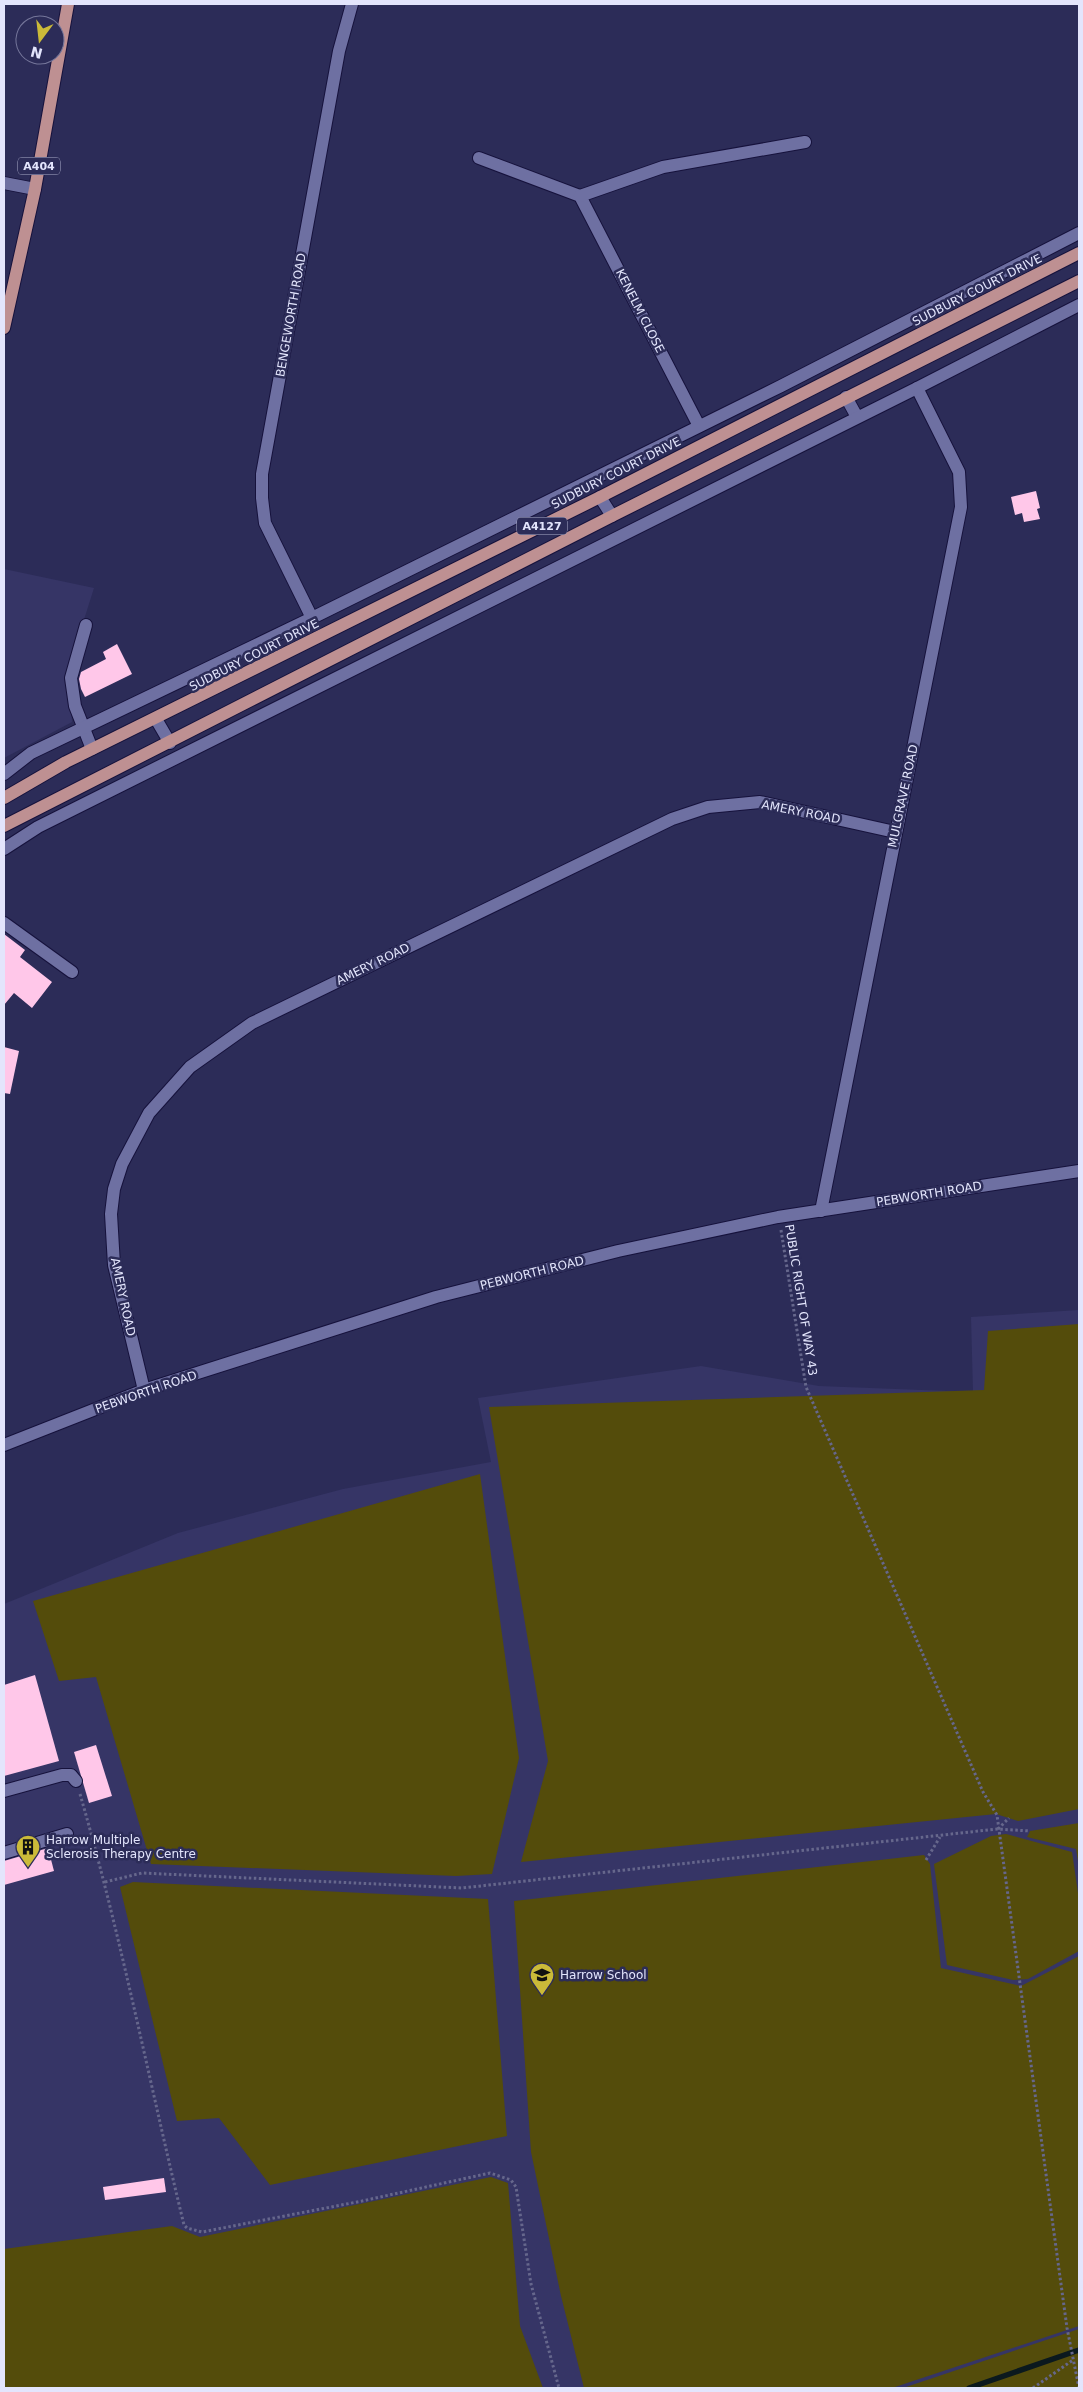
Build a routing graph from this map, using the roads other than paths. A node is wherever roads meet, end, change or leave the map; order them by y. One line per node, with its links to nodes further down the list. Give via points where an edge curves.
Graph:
1 (68, 4): 6 (main road, A404)
2 (352, 4): 27 (street, BENGEWORTH ROAD, via 339,51 262,474 266,523)
3 (805, 142): 7 (street, via 663,167)
4 (479, 158): 7 (street)
5 (4, 182): 6 (street)
6 (34, 189): 14 (main road, A404)
7 (580, 196): 20 (street, KENELM CLOSE)
8 (1079, 233): 9 (street, SUDBURY COURT DRIVE)
9 (1056, 244): 11 (street); 15 (street, SUDBURY COURT DRIVE)
10 (1079, 253): 11 (main road, SUDBURY COURT DRIVE / A4127)
11 (1065, 260): 18 (main road, SUDBURY COURT DRIVE / A4127)
12 (1079, 281): 17 (main road, A4127)
13 (1079, 305): 16 (street)
14 (4, 328)
15 (781, 386): 18 (street); 20 (street, SUDBURY COURT DRIVE)
16 (917, 388): 19 (street); 38 (street, MULGRAVE ROAD, via 959,472 961,507)
17 (846, 397): 19 (street); 24 (main road, A4127)
18 (788, 402): 22 (main road, SUDBURY COURT DRIVE / A4127)
19 (857, 418): 37 (street)
20 (699, 426): 21 (street, SUDBURY COURT DRIVE)
21 (629, 462): 22 (street); 25 (street, SUDBURY COURT DRIVE)
22 (636, 477): 23 (main road, SUDBURY COURT DRIVE / A4127)
23 (600, 497): 24 (street); 26 (main road, SUDBURY COURT DRIVE / A4127)
24 (612, 516): 31 (main road, A4127)
25 (390, 579): 26 (street); 27 (street, SUDBURY COURT DRIVE)
26 (400, 597): 29 (main road, SUDBURY COURT DRIVE / A4127)
27 (312, 618): 30 (street, SUDBURY COURT DRIVE)
28 (86, 626): 30 (street, via 71,678 75,706)
29 (156, 719): 31 (street); 32 (main road, SUDBURY COURT DRIVE / A4127)
30 (83, 728): 32 (street); 33 (street, SUDBURY COURT DRIVE, via 31,753)
31 (170, 743): 35 (main road, A4127)
32 (92, 749): 34 (main road, SUDBURY COURT DRIVE / A4127)
33 (4, 774)
34 (4, 798)
35 (29, 812): 36 (main road, A4127); 37 (street)
36 (4, 826)
37 (42, 826): 39 (street)
38 (895, 832): 43 (street, MULGRAVE ROAD); 44 (street, AMERY ROAD, via 760,802 708,807 672,819 252,1023 190,1067 150,1113 122,1164 114,1189 111,1214 114,1265)
39 (4, 850)
40 (4, 924): 41 (street)
41 (72, 972)
42 (1079, 1171): 43 (street, PEBWORTH ROAD)
43 (821, 1211): 44 (street, PEBWORTH ROAD, via 618,1250 436,1297)
44 (144, 1390): 45 (street, PEBWORTH ROAD)
45 (4, 1445)
46 (76, 1781): 47 (street, via 71,1775 62,1775)
47 (4, 1791)
48 (67, 1834): 49 (street)
49 (4, 1853)

